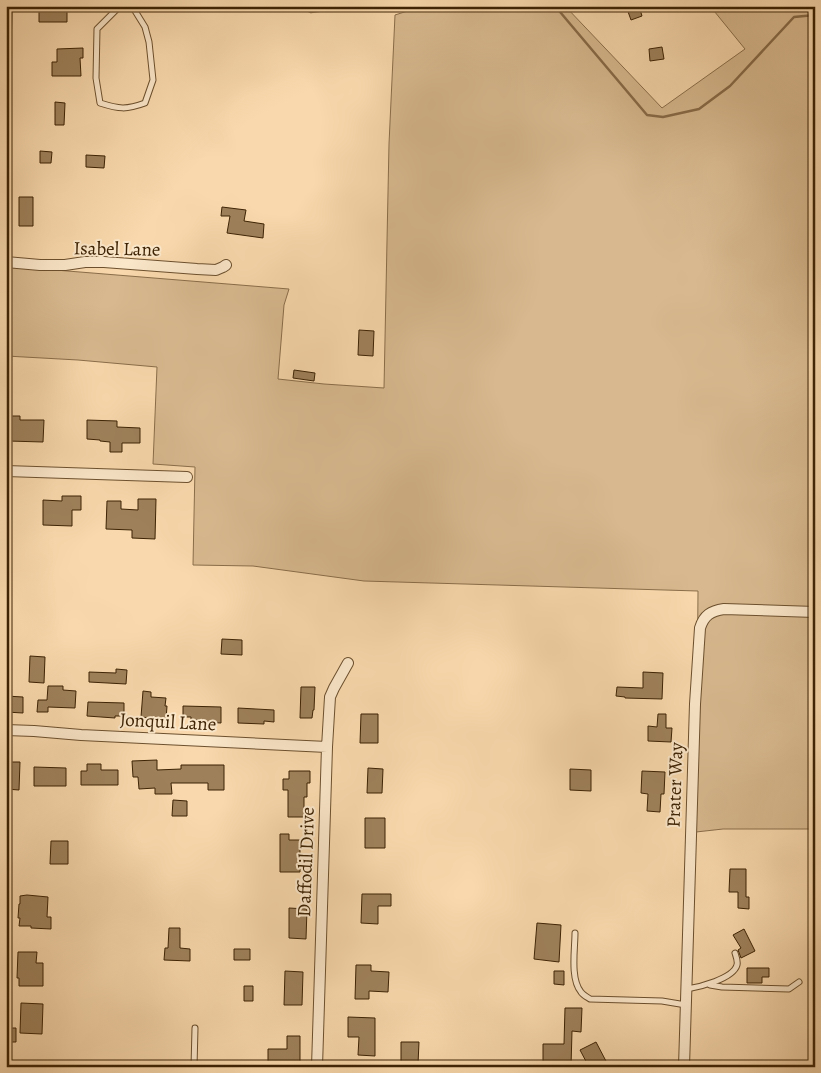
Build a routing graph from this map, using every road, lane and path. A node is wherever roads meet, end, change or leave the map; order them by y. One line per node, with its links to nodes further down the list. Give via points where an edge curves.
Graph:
1 (7, 6): 4 (street)
2 (120, 6): 3 (lane, via 97,29 96,78 100,103 114,108 131,108 145,103 153,80 145,27)
3 (132, 6)
4 (6, 30)
5 (6, 262): 6 (street, Isabel Lane, via 40,265 104,262 216,270)
6 (226, 265)
7 (6, 471): 8 (street)
8 (187, 476)
9 (815, 612): 17 (street, Prater Way, via 724,610 707,614 702,622 695,704)
10 (348, 663): 12 (street, Daffodil Drive, via 330,697)
11 (6, 730): 12 (street, Jonquil Lane)
12 (327, 747): 21 (street, Daffodil Drive)
13 (575, 933): 18 (lane, via 577,985 581,993 590,999)
14 (735, 952): 16 (lane, via 738,963 734,969)
15 (799, 982): 16 (lane, via 789,989)
16 (710, 985): 17 (lane)
17 (686, 990): 18 (street, Prater Way)
18 (686, 1005): 22 (street, Prater Way)
19 (195, 1028): 20 (lane)
20 (194, 1067)
21 (317, 1067)
22 (684, 1067)

